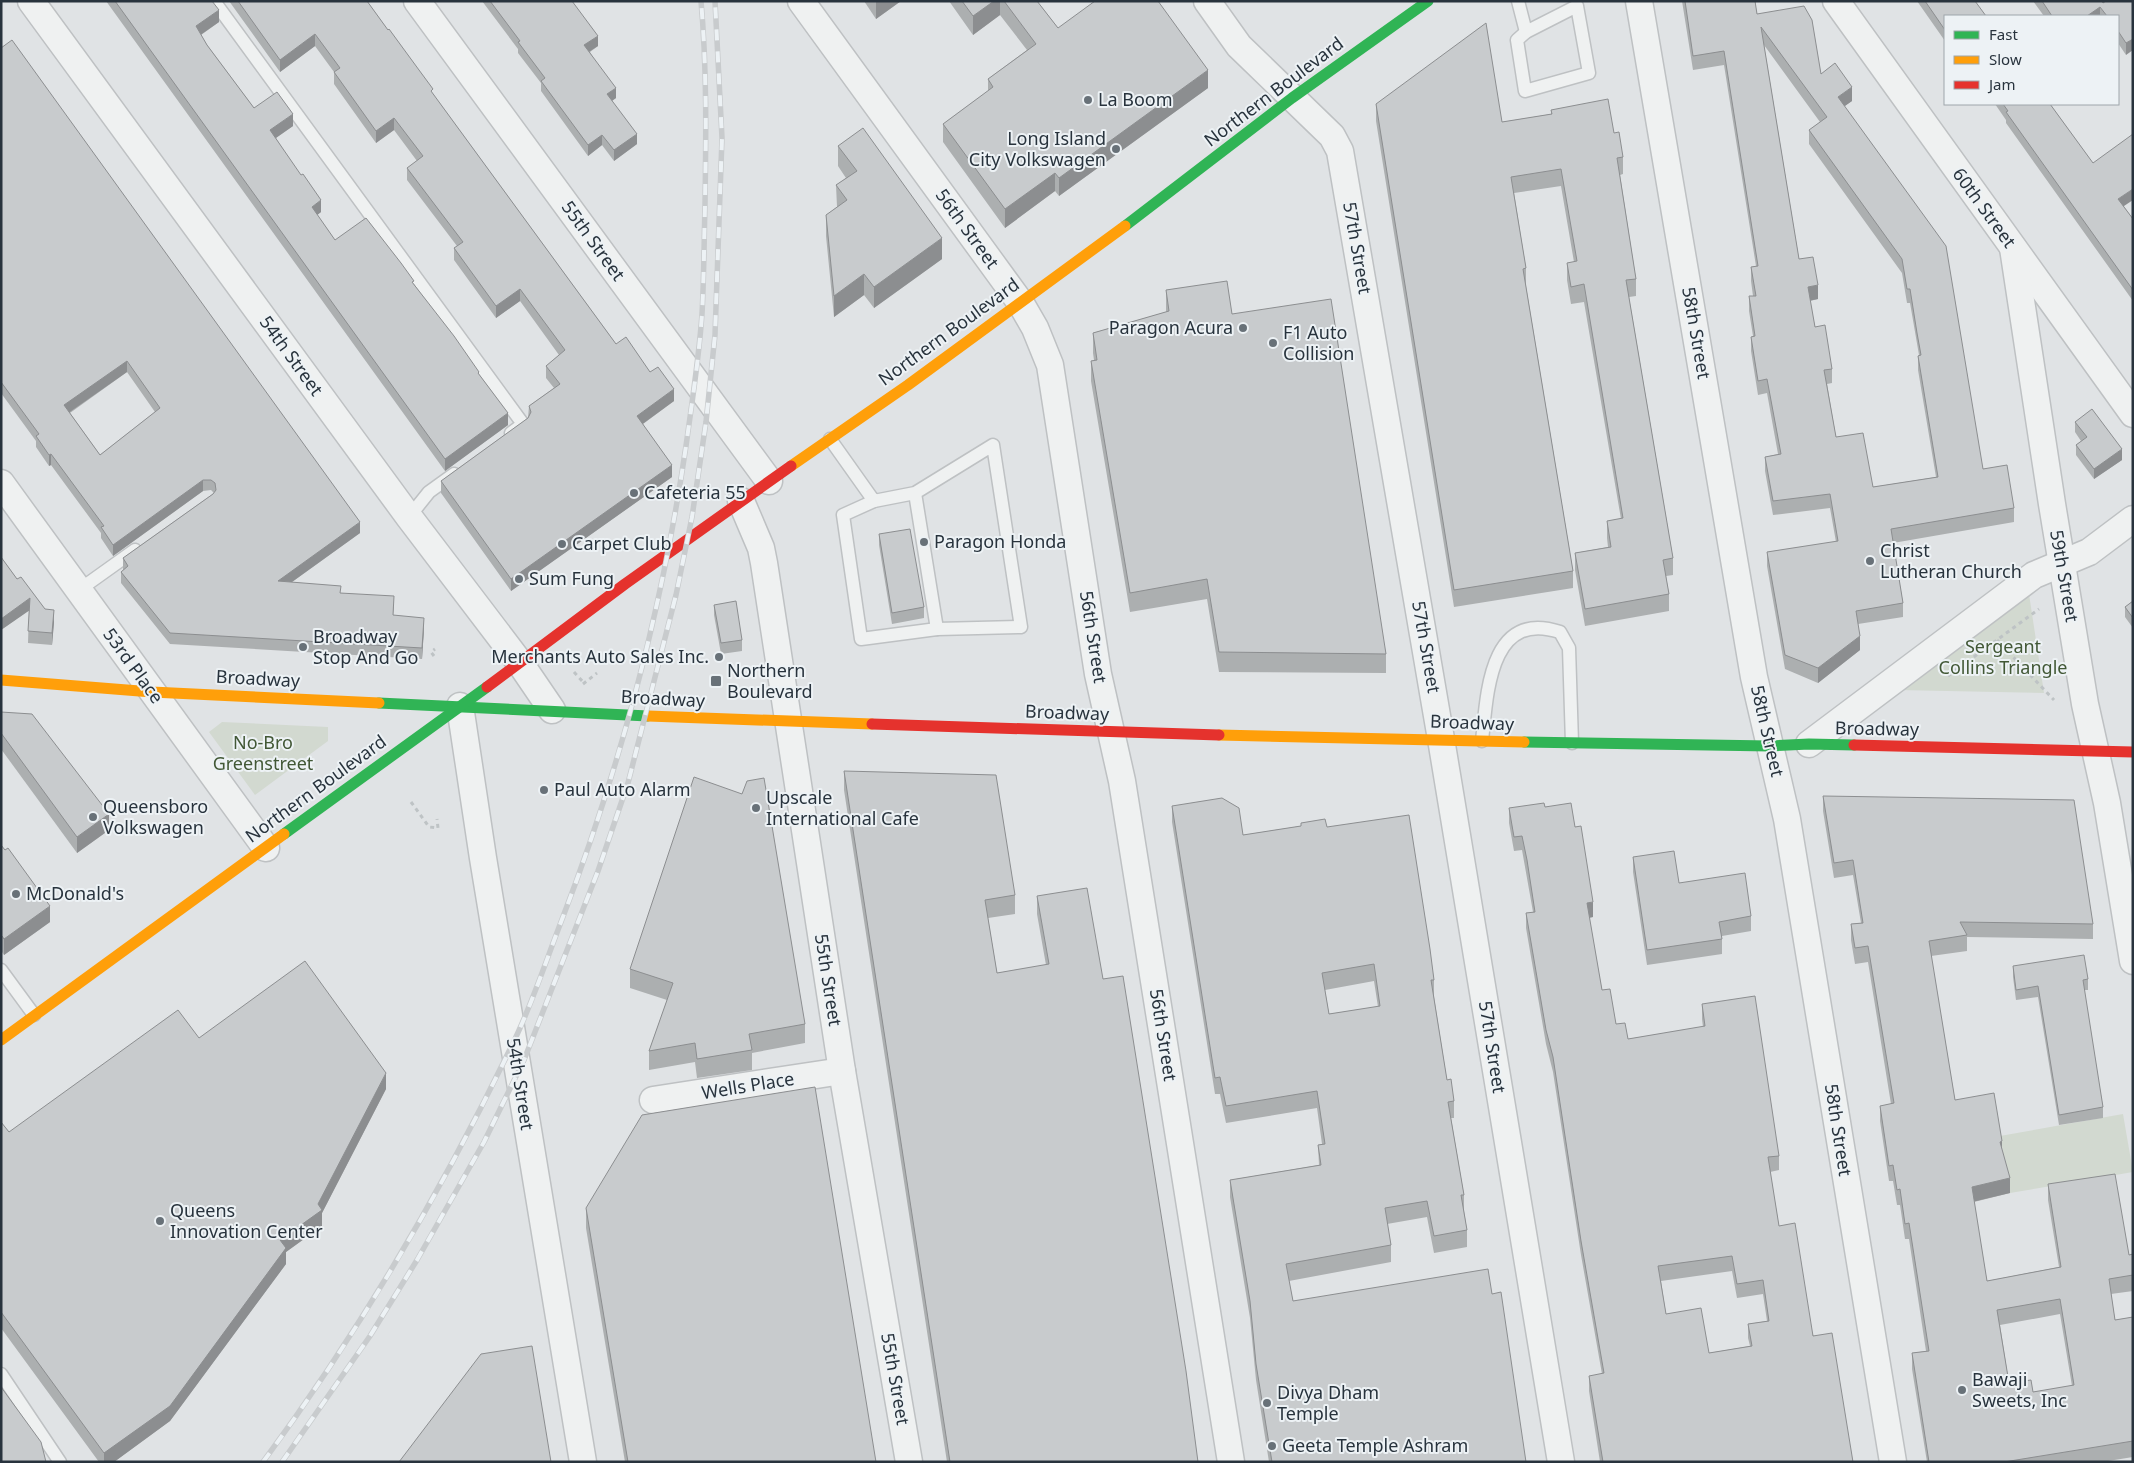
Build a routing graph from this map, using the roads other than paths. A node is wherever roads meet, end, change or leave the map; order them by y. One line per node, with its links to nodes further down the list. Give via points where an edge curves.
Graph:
1 (31, 1): 23 (street, 54th Street)
2 (214, 1): 16 (lane, via 523,424)
3 (417, 1): 18 (street, 55th Street)
4 (802, 1): 13 (street, 56th Street)
5 (1207, 1): 11 (street, 57th Street, via 1239,46)
6 (1428, 1): 11 (main road, Northern Boulevard)
7 (1518, 1): 10 (lane)
8 (1640, 1): 40 (street, 58th Street, via 1754,677)
9 (1836, 1): 12 (street, 60th Street)
10 (1526, 32): 10 (lane, via 1518,40 1526,91 1589,72 1577,6)
11 (1292, 98): 13 (main road, Northern Boulevard); 36 (street, 57th Street, via 1336,141 1343,164)
12 (2014, 248): 14 (street, 60th Street); 26 (street, 59th Street)
13 (1020, 302): 15 (main road, Northern Boulevard); 35 (street, 56th Street, via 1036,328 1050,365 1097,670)
14 (2133, 414)
15 (830, 439): 18 (main road, Northern Boulevard); 22 (lane)
16 (500, 441)
17 (460, 469): 23 (lane, via 429,492)
18 (769, 481): 21 (main road, Northern Boulevard)
19 (1, 483): 27 (street, 53rd Place)
20 (914, 493): 22 (lane); 28 (lane); 28 (lane, via 993,445 1021,627)
21 (741, 500): 29 (main road, Northern Boulevard); 34 (street, 55th Street, via 761,548)
22 (874, 501): 28 (lane, via 843,514 861,639)
23 (409, 516): 29 (street, 54th Street)
24 (2133, 519): 26 (street, via 2089,552)
25 (148, 541): 27 (lane)
26 (2062, 563): 39 (street, via 2034,575); 41 (street, 59th Street, via 2085,704)
27 (79, 590): 31 (street, 53rd Place)
28 (937, 629)
29 (520, 663): 32 (main road, Northern Boulevard); 33 (street, 54th Street)
30 (1, 680): 31 (main road, Broadway)
31 (152, 692): 32 (main road, Broadway); 43 (street, 53rd Place)
32 (460, 706): 33 (main road, Broadway); 43 (main road, Northern Boulevard); 52 (street, 54th Street)
33 (552, 710): 34 (main road, Broadway)
34 (789, 721): 35 (main road, Broadway); 48 (street, 55th Street)
35 (1110, 732): 36 (main road, Broadway); 54 (street, 56th Street, via 1122,781)
36 (1442, 739): 37 (main road, Broadway); 55 (street, 57th Street)
37 (1482, 740): 38 (main road, Broadway); 38 (lane, via 1487,692 1499,650 1519,633 1548,628 1560,632 1570,648)
38 (1572, 743): 40 (main road, Broadway)
39 (1809, 744): 40 (main road, Broadway); 41 (main road, Broadway)
40 (1770, 746): 56 (street, 58th Street, via 1787,818)
41 (2097, 752): 42 (main road, Broadway); 44 (street, 59th Street)
42 (2133, 752)
43 (266, 848): 46 (main road, Northern Boulevard)
44 (2133, 961)
45 (1, 970): 46 (lane)
46 (34, 1014): 47 (main road, Northern Boulevard)
47 (1, 1040)
48 (842, 1071): 49 (street, Wells Place); 53 (street, 55th Street)
49 (653, 1100)
50 (1, 1374): 51 (lane)
51 (60, 1462)
52 (582, 1462)
53 (909, 1462)
54 (1232, 1462)
55 (1561, 1462)
56 (1893, 1462)

